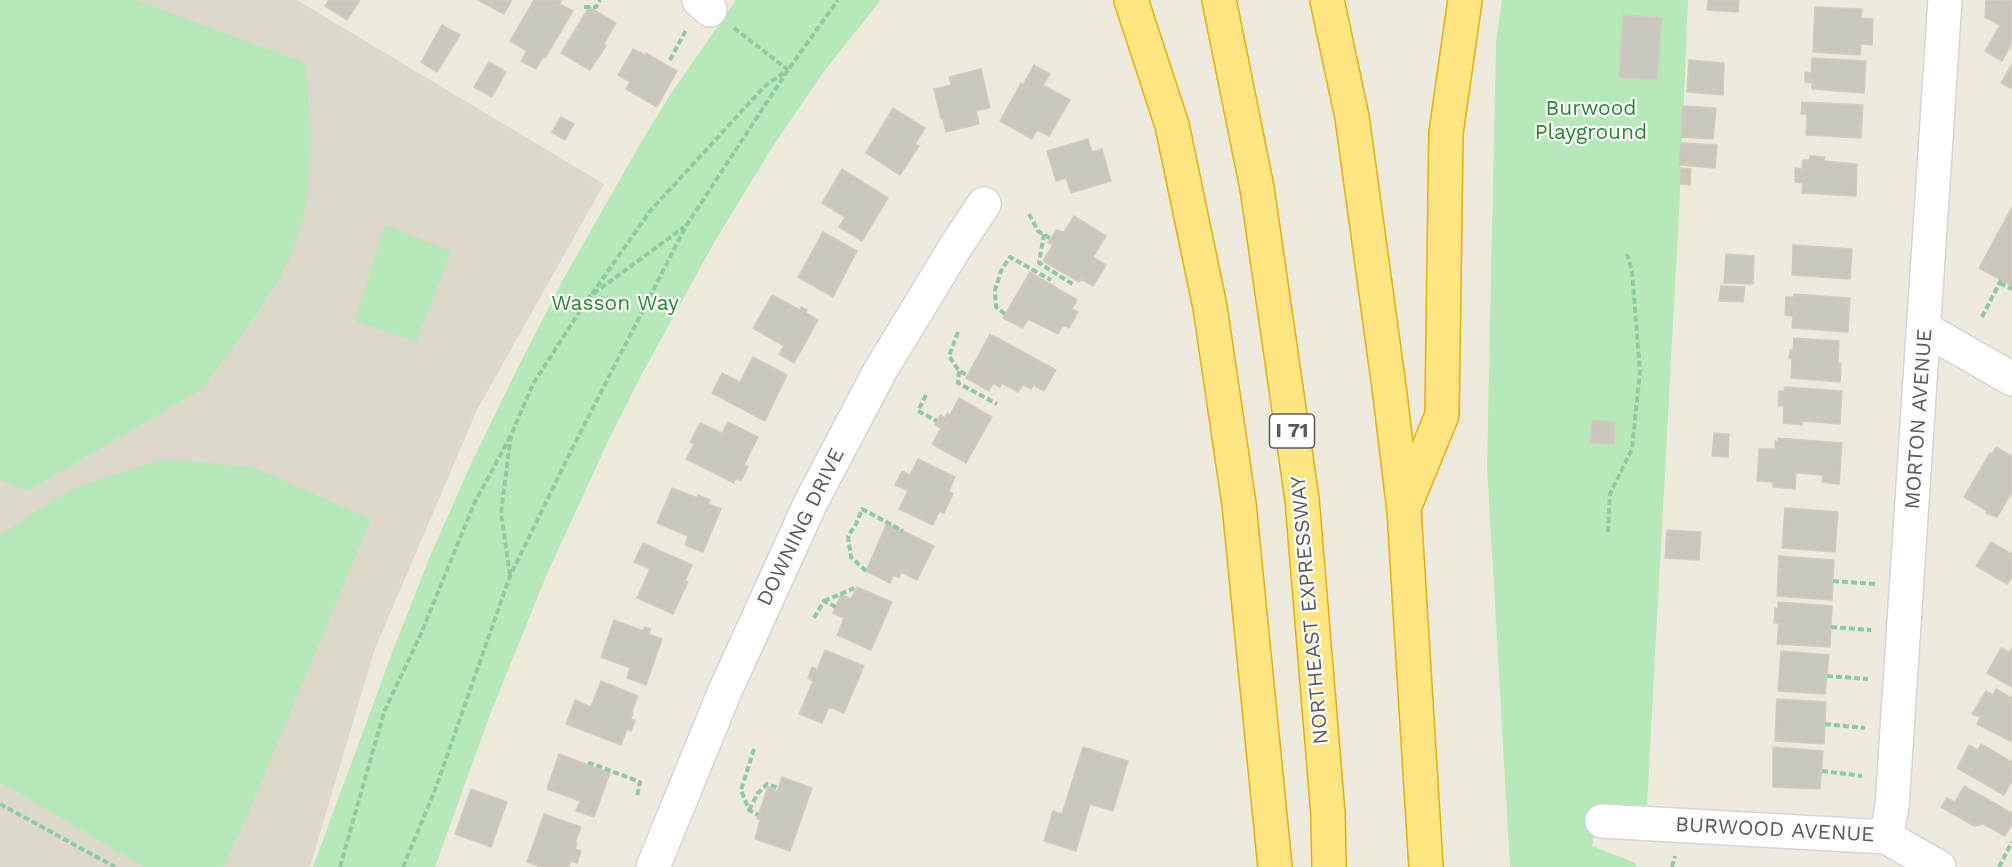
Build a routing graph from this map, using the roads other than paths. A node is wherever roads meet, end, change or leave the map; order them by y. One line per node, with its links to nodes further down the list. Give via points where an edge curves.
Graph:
1 (1131, 0): 13 (highway, via 1172,125 1210,307 1239,504)
2 (1219, 0): 14 (highway, NORTHEAST EXPRESSWAY / I 71, via 1257,188 1302,500)
3 (1327, 0): 9 (highway, via 1352,117)
4 (1465, 0): 9 (highway, via 1446,133 1442,415)
5 (1945, 0): 7 (street, MORTON AVENUE)
6 (984, 204): 12 (street, DOWNING DRIVE, via 880,371 814,494 725,691)
7 (1925, 329): 8 (street); 11 (street, MORTON AVENUE, via 1892,806)
8 (2012, 379)
9 (1404, 510): 15 (highway)
10 (1602, 821): 11 (street, BURWOOD AVENUE)
11 (1886, 837): 16 (street, BURWOOD AVENUE)
12 (653, 867)
13 (1275, 867)
14 (1329, 867)
15 (1426, 867)
16 (1939, 867)

